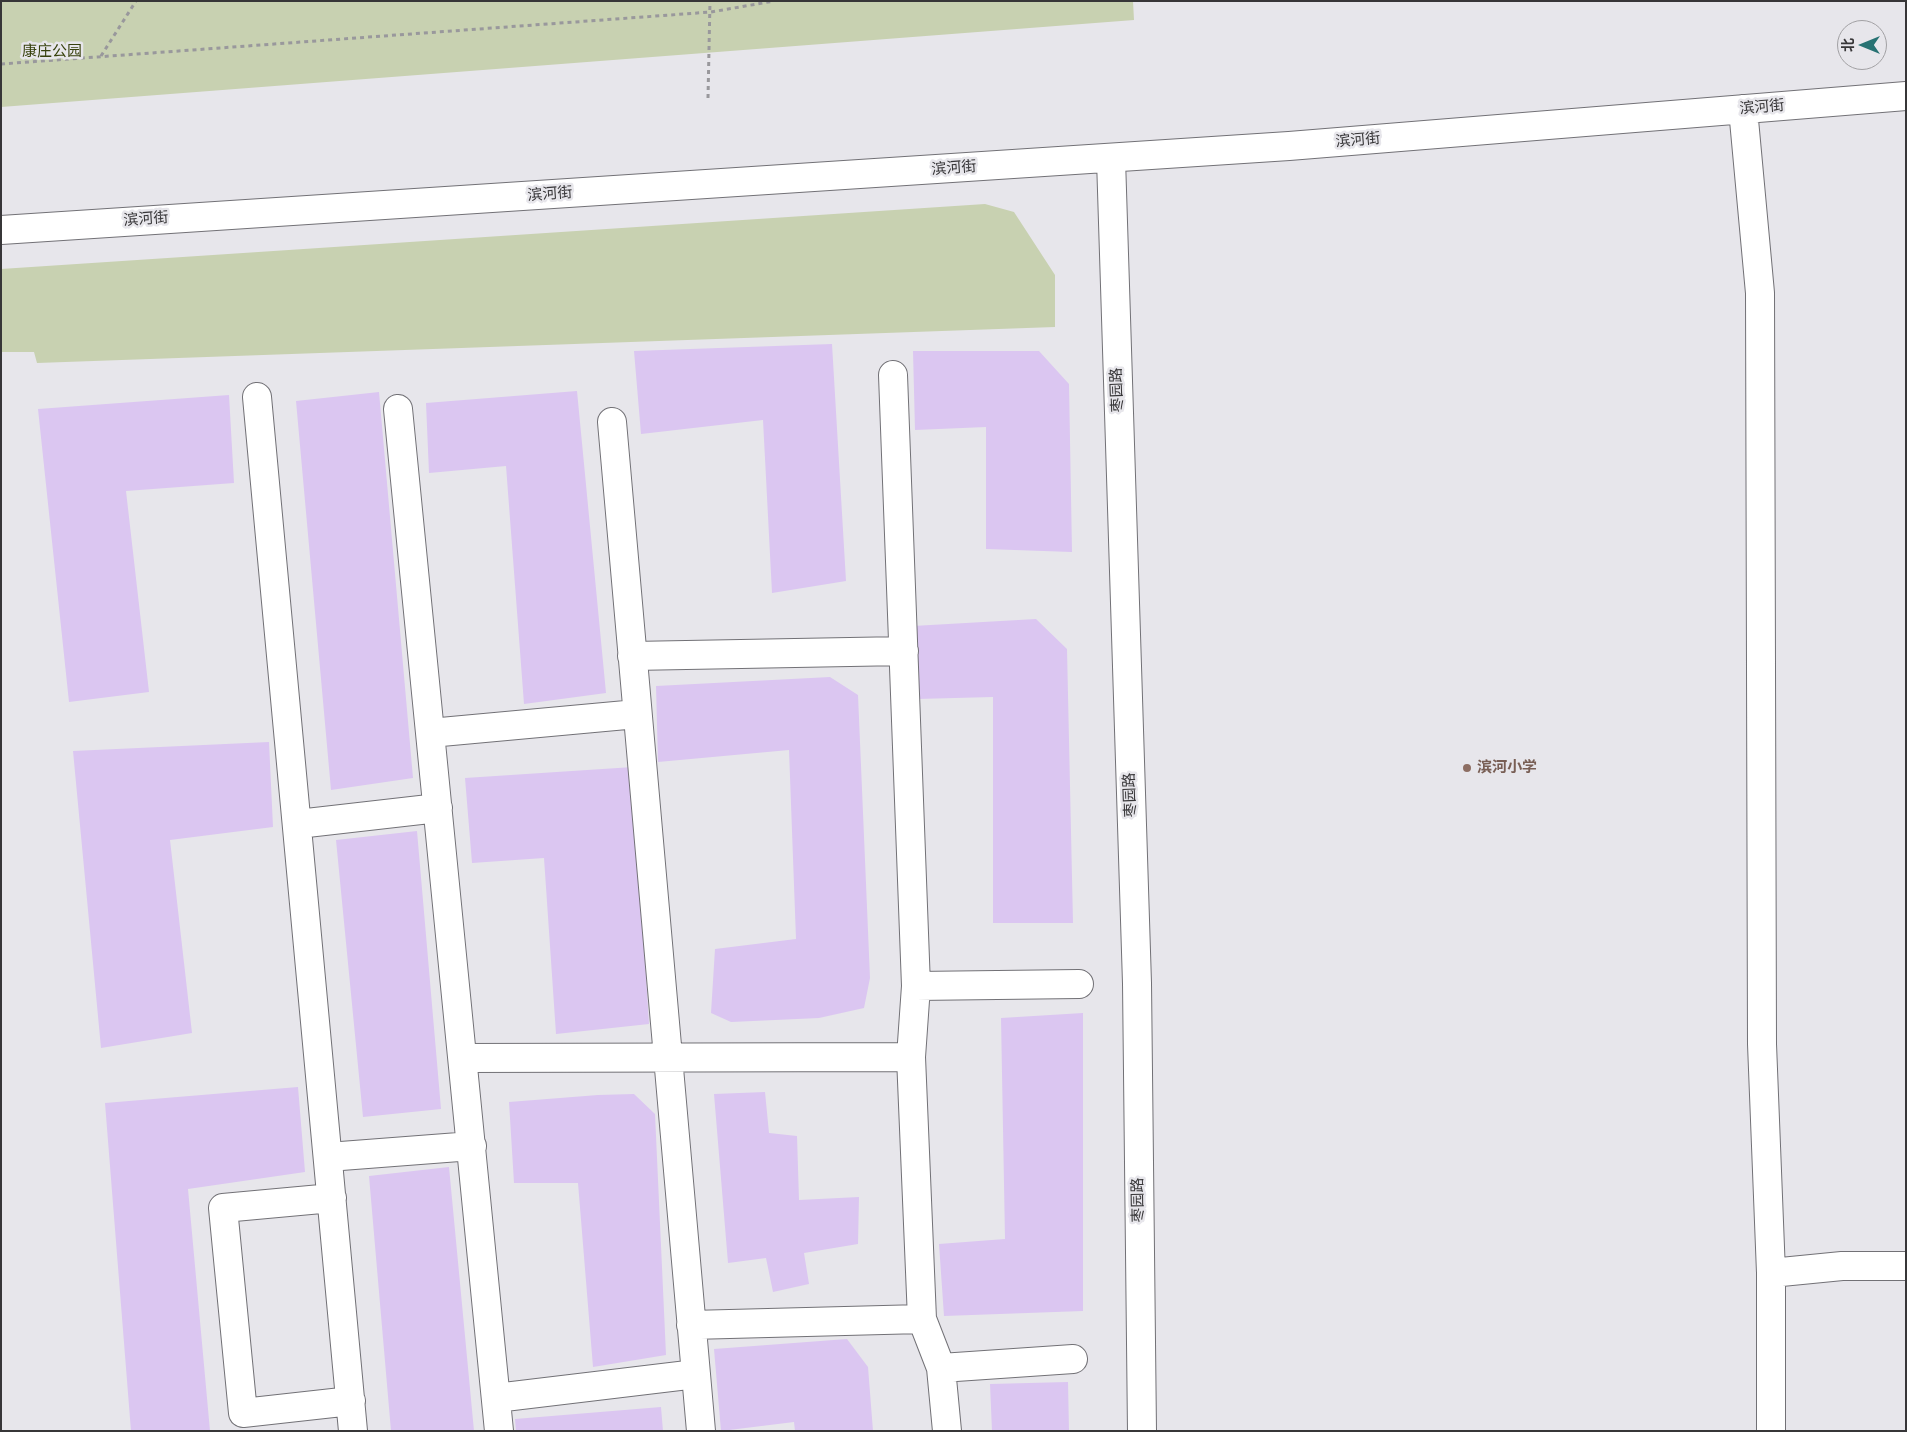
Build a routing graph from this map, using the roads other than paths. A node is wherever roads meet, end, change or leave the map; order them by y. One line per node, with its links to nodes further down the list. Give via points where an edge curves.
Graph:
1 (1906, 96): 2 (street, 滨河街)
2 (1743, 109): 3 (street, 滨河街); 24 (street, via 1760,293 1762,1044)
3 (1111, 159): 4 (street, 滨河街); 36 (street, 枣园路, via 1137,983)
4 (1, 230)
5 (893, 375): 9 (street)
6 (257, 396): 14 (street)
7 (398, 409): 12 (street)
8 (612, 422): 10 (street)
9 (904, 651): 10 (street); 16 (street)
10 (632, 656): 11 (street)
11 (637, 714): 12 (street); 17 (street)
12 (430, 732): 13 (street)
13 (438, 808): 14 (street); 19 (street)
14 (298, 824): 21 (street)
15 (1079, 984): 16 (street)
16 (916, 986): 18 (street)
17 (668, 1057): 18 (street); 19 (street); 26 (street)
18 (911, 1057): 25 (street)
19 (463, 1058): 20 (street)
20 (472, 1146): 21 (street); 30 (street)
21 (328, 1157): 22 (street)
22 (332, 1198): 31 (street); 31 (street, via 223,1208 243,1414)
23 (1906, 1266): 24 (street, via 1842,1266)
24 (1771, 1272): 37 (street)
25 (922, 1319): 26 (street); 28 (street)
26 (691, 1324): 29 (street)
27 (1073, 1359): 28 (street)
28 (941, 1368): 35 (street)
29 (696, 1374): 30 (street); 34 (street)
30 (496, 1398): 33 (street)
31 (351, 1401): 32 (street)
32 (354, 1431)
33 (500, 1431)
34 (701, 1431)
35 (946, 1431)
36 (1142, 1431)
37 (1771, 1431)

